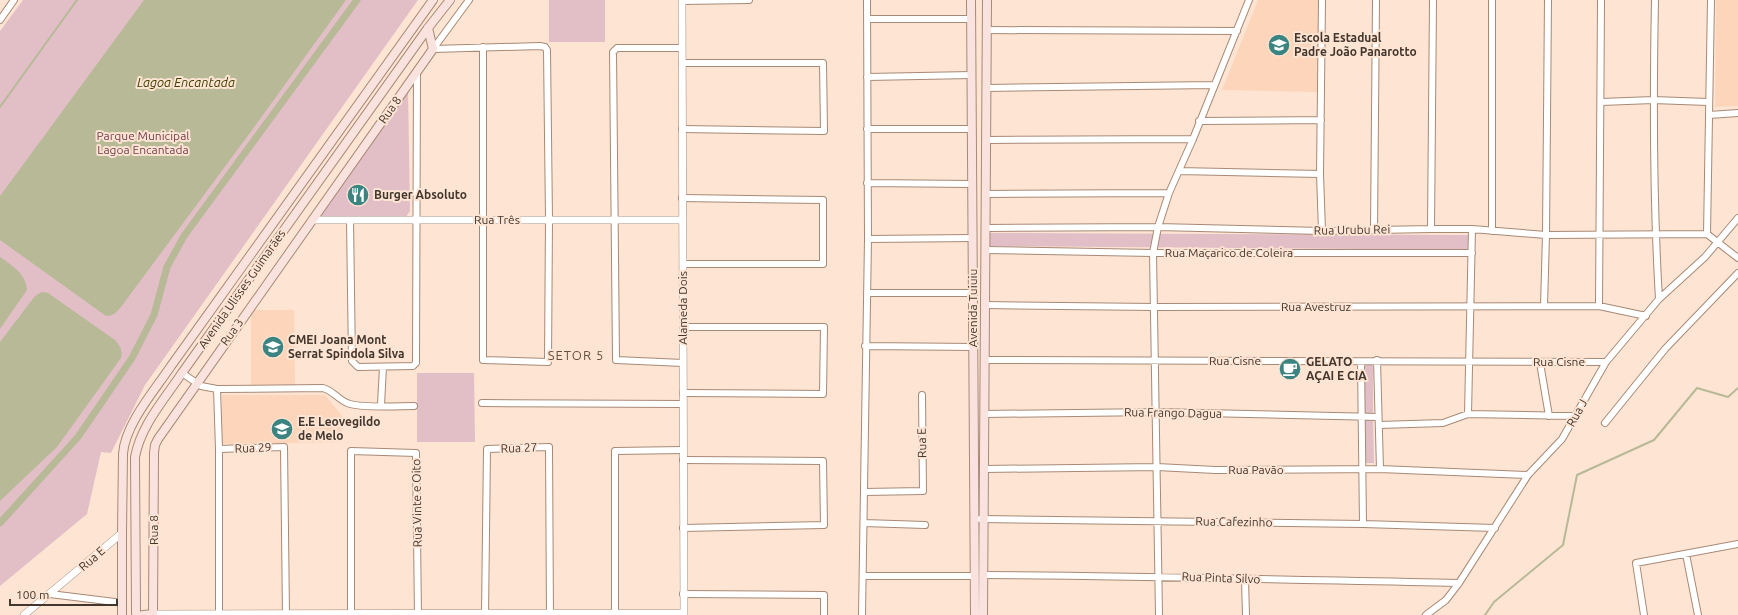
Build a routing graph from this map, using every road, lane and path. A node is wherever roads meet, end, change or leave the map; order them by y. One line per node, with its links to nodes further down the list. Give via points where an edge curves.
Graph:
1 (14, 0): 21 (street)
2 (433, 0): 103 (main road, Avenida Ulisses Guimarães)
3 (450, 0): 22 (main road, Avenida Ulisses Guimarães)
4 (469, 0): 27 (street, Rua 8)
5 (682, 0): 6 (street); 26 (street, Alameda Dois)
6 (749, 0)
7 (867, 0): 20 (street)
8 (971, 0): 19 (main road, Avenida Tuiuiu)
9 (987, 0): 23 (main road, Avenida Tuiuiu)
10 (1249, 0): 24 (street)
11 (1322, 0): 42 (street)
12 (1376, 0): 65 (street)
13 (1433, 0): 66 (street)
14 (1492, 0): 69 (street)
15 (1548, 0): 73 (street)
16 (1602, 0): 35 (street)
17 (1655, 0): 34 (street)
18 (1711, 0): 36 (street)
19 (971, 18): 20 (street); 30 (main road, Avenida Tuiuiu)
20 (868, 19): 31 (street)
21 (0, 20)
22 (428, 28): 27 (main road); 105 (main road, Avenida Ulisses Guimarães)
23 (986, 30): 24 (street); 33 (main road, Avenida Tuiuiu)
24 (1237, 31): 32 (street)
25 (483, 47): 27 (street); 56 (street); 59 (street, via 540,46 546,48 548,53)
26 (682, 48): 28 (street, Alameda Dois); 60 (street, via 613,50)
27 (434, 49): 29 (main road, Rua 8)
28 (682, 64): 43 (street, Alameda Dois); 43 (street, via 823,63 824,131)
29 (418, 71): 57 (main road, Rua 8); 62 (street)
30 (972, 75): 31 (street); 37 (main road, Avenida Tuiuiu)
31 (868, 77): 44 (street)
32 (1214, 85): 33 (street); 41 (street)
33 (986, 88): 38 (main road, Avenida Tuiuiu)
34 (1653, 100): 35 (street); 36 (street); 71 (street)
35 (1601, 102): 70 (street)
36 (1708, 102): 40 (street)
37 (972, 103): 38 (main road); 45 (main road, Avenida Tuiuiu)
38 (986, 103): 47 (main road, Avenida Tuiuiu)
39 (1738, 113): 40 (street)
40 (1709, 115): 72 (street)
41 (1199, 120): 42 (street); 46 (street)
42 (1321, 120): 49 (street)
43 (682, 129): 54 (street, Alameda Dois)
44 (867, 129): 45 (street); 50 (street)
45 (972, 129): 51 (main road, Avenida Tuiuiu)
46 (1193, 139): 47 (street); 48 (street)
47 (986, 140): 53 (main road, Avenida Tuiuiu)
48 (1179, 171): 49 (street); 52 (street)
49 (1320, 174): 68 (street)
50 (867, 183): 51 (street); 75 (street)
51 (972, 184): 74 (main road, Avenida Tuiuiu)
52 (1169, 193): 53 (street); 63 (street)
53 (986, 194): 64 (main road, Avenida Tuiuiu)
54 (682, 198): 61 (street, Alameda Dois); 81 (street, via 823,200 823,264)
55 (1738, 218): 76 (street, Rua J)
56 (484, 219): 59 (street, Rua Três); 59 (street, via 483,360 548,362); 62 (street, Rua Três)
57 (312, 220): 58 (street, Rua Três); 108 (main road, Rua 3)
58 (350, 220): 62 (street, Rua Três); 104 (street, via 352,361 358,367)
59 (549, 220): 60 (street, Rua Três)
60 (615, 220): 61 (street, Rua Três); 101 (street, via 616,360)
61 (683, 220): 81 (street, Alameda Dois)
62 (417, 221): 104 (street, via 416,363 410,367)
63 (1158, 227): 64 (street, Rua Urubu Rei); 68 (street, Rua Urubu Rei); 78 (street)
64 (985, 228): 77 (main road, Avenida Tuiuiu)
65 (1374, 229): 66 (street, Rua Urubu Rei); 68 (street, Rua Urubu Rei)
66 (1431, 229): 67 (street, Rua Urubu Rei)
67 (1472, 229): 69 (street, Rua Urubu Rei); 79 (street)
68 (1322, 231)
69 (1492, 231): 73 (street, Rua Urubu Rei)
70 (1599, 234): 71 (street, Rua Urubu Rei); 73 (street, Rua Urubu Rei); 89 (street)
71 (1655, 234): 72 (street, Rua Urubu Rei); 85 (street)
72 (1707, 234): 76 (street)
73 (1546, 235): 88 (street)
74 (973, 238): 75 (street); 84 (main road, Avenida Tuiuiu)
75 (868, 239): 83 (street)
76 (1717, 241): 80 (street); 85 (street, Rua J, via 1705,257)
77 (985, 250): 78 (street, Rua Maçarico de Coleira); 86 (main road, Avenida Tuiuiu)
78 (1153, 253): 79 (street, Rua Maçarico de Coleira); 90 (street)
79 (1472, 253): 87 (street)
80 (1738, 258)
81 (683, 264): 92 (street, Alameda Dois)
82 (1738, 273): 123 (street, via 1665,349)
83 (867, 293): 84 (street); 93 (street)
84 (973, 293): 94 (main road, Avenida Tuiuiu)
85 (1659, 299): 91 (street, Rua J)
86 (984, 305): 90 (street, Rua Avestruz); 95 (main road, Avenida Tuiuiu)
87 (1471, 306): 88 (street, Rua Avestruz); 90 (street, Rua Avestruz); 98 (street)
88 (1544, 306): 89 (street, Rua Avestruz)
89 (1599, 306): 91 (street, Rua Avestruz)
90 (1154, 307): 97 (street)
91 (1646, 316): 100 (street, Rua J)
92 (683, 327): 101 (street, Alameda Dois); 110 (street, via 824,327 823,394)
93 (865, 346): 94 (street); 134 (street)
94 (974, 347): 106 (main road, Avenida Tuiuiu)
95 (984, 360): 97 (street, Rua Cisne); 107 (main road, Avenida Tuiuiu)
96 (1377, 360): 98 (street, Rua Cisne); 99 (street, Rua Cisne); 122 (street)
97 (1155, 361): 99 (street, Rua Cisne); 116 (street)
98 (1470, 361): 102 (street, Rua Cisne); 118 (street)
99 (1361, 362): 121 (street)
100 (1606, 362): 102 (street, Rua Cisne); 120 (street, Rua J)
101 (683, 363): 110 (street, Alameda Dois)
102 (1540, 363): 119 (street)
103 (171, 366): 105 (main road); 143 (main road, Avenida Ulisses Guimarães, via 132,426 125,442)
104 (382, 367): 114 (street)
105 (182, 373): 108 (street); 166 (main road, Avenida Ulisses Guimarães, via 145,428 135,457)
106 (973, 375): 107 (main road); 135 (main road, Avenida Tuiuiu)
107 (984, 375): 117 (main road, Avenida Tuiuiu)
108 (196, 383): 109 (street); 125 (main road, Rua 3)
109 (217, 389): 114 (street, via 323,388 349,404); 126 (street)
110 (683, 393): 113 (street, Alameda Dois)
111 (922, 395): 134 (street, Rua E, via 923,491)
112 (482, 403): 113 (street)
113 (683, 404): 127 (street, Alameda Dois)
114 (381, 405): 115 (street)
115 (414, 406)
116 (1156, 412): 117 (street, Rua Frango Dagua); 121 (street, Rua Frango Dagua); 129 (street)
117 (984, 414): 130 (main road, Avenida Tuiuiu)
118 (1468, 414): 119 (street); 124 (street, via 1443,423)
119 (1549, 416): 120 (street)
120 (1575, 416): 133 (street, Rua J, via 1562,439)
121 (1362, 417): 122 (street, Rua Frango Dagua); 132 (street)
122 (1378, 417): 124 (street)
123 (1605, 423)
124 (1379, 425): 131 (street)
125 (155, 445): 155 (main road, Rua 8)
126 (219, 449): 156 (street, Rua 29); 157 (street, Rua 29, via 284,447)
127 (683, 450): 128 (street, Alameda Dois); 162 (street, via 615,451)
128 (683, 460): 141 (street, Alameda Dois); 141 (street, via 823,460 824,518 824,525)
129 (1157, 467): 130 (street, Rua Pavão); 132 (street, Rua Pavão, via 1215,470); 137 (street)
130 (984, 469): 136 (main road, Avenida Tuiuiu)
131 (1380, 469): 132 (street, Rua Pavão); 133 (street, Rua Pavão)
132 (1362, 470): 139 (street)
133 (1528, 475): 142 (street, Rua J)
134 (864, 492): 138 (street)
135 (974, 519): 136 (street, Rua Cafezinho); 148 (main road, Avenida Tuiuiu)
136 (984, 520): 137 (street, Rua Cafezinho); 146 (main road, Avenida Tuiuiu)
137 (1158, 521): 139 (street, Rua Cafezinho); 149 (street)
138 (864, 523): 140 (street); 147 (street)
139 (1363, 524): 142 (street, Rua Cafezinho)
140 (926, 525)
141 (683, 528): 153 (street, Alameda Dois)
142 (1495, 528): 151 (street, Rua J)
143 (122, 533): 152 (street, Rua E); 154 (main road, Avenida Ulisses Guimarães)
144 (1738, 544): 145 (street)
145 (1686, 554): 174 (street, via 1636,563); 175 (street)
146 (983, 575): 149 (street, Rua Pinta Silvo); 170 (main road, Avenida Tuiuiu)
147 (864, 576): 148 (street); 168 (street)
148 (974, 576): 169 (main road, Avenida Tuiuiu)
149 (1159, 576): 150 (street, Rua Pinta Silvo); 171 (street)
150 (1245, 579): 151 (street, Rua Pinta Silvo); 172 (street)
151 (1459, 583): 173 (street, Rua J, via 1446,600)
152 (50, 594): 154 (street); 164 (street, Rua E)
153 (683, 594): 163 (street, Alameda Dois); 167 (street, via 824,596)
154 (122, 603): 165 (main road, Avenida Ulisses Guimarães)
155 (153, 614): 156 (street); 166 (main road)
156 (219, 614): 157 (street)
157 (286, 614): 158 (street)
158 (351, 614): 159 (street); 159 (street, Rua Vinte e Oito, via 351,451 416,453)
159 (418, 614): 160 (street)
160 (484, 614): 161 (street); 161 (street, Rua 27, via 486,449 549,447)
161 (550, 614): 162 (street)
162 (615, 614): 163 (street)
163 (684, 614)
164 (24, 615)
165 (122, 615)
166 (138, 615)
167 (824, 615)
168 (862, 615)
169 (975, 615)
170 (983, 615)
171 (1159, 615)
172 (1246, 615)
173 (1426, 615)
174 (1644, 615)
175 (1698, 615)

